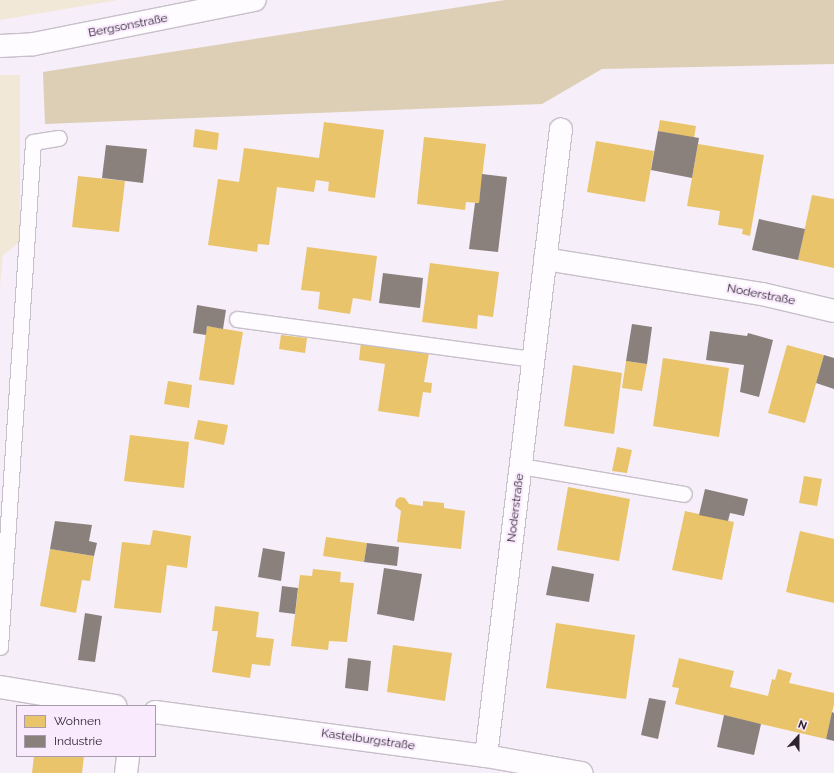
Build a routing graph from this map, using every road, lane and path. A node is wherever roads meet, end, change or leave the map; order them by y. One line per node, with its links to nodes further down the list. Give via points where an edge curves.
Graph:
1 (255, 0): 2 (street, Bergsonstraße, via 34,44)
2 (0, 46)
3 (561, 129): 5 (street, Noderstraße)
4 (59, 138): 9 (lane, via 33,142)
5 (545, 259): 6 (street, Noderstraße, via 762,294); 8 (street, Noderstraße)
6 (834, 311)
7 (237, 319): 8 (lane)
8 (533, 359): 10 (street, Noderstraße)
9 (7, 418): 12 (lane)
10 (521, 466): 11 (lane); 16 (street, Noderstraße)
11 (684, 494)
12 (0, 647)
13 (0, 687): 14 (street)
14 (109, 705)
15 (156, 712): 16 (street, Kastelburgstraße)
16 (486, 756): 19 (street, Kastelburgstraße)
17 (128, 757): 18 (street)
18 (126, 773)
19 (581, 773)

